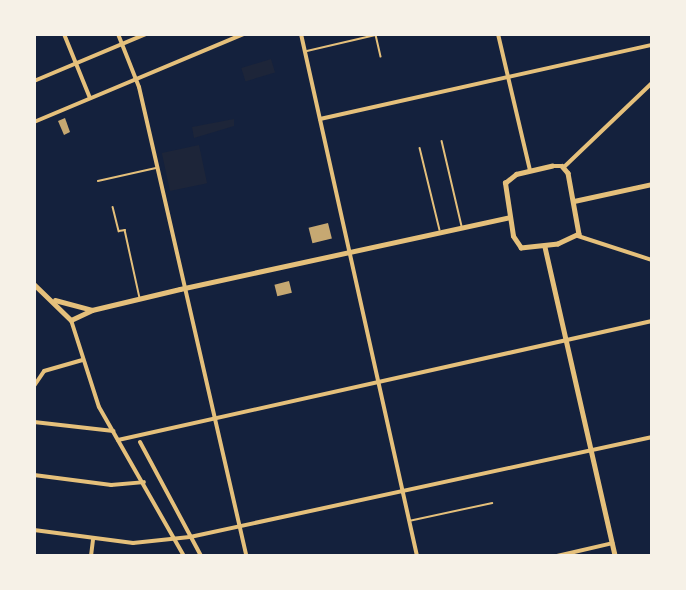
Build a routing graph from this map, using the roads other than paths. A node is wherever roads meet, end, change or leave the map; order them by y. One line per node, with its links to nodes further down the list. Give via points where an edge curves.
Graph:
1 (64, 34): 12 (street)
2 (118, 34): 8 (street)
3 (146, 34): 8 (street)
4 (243, 34): 7 (street)
5 (301, 34): 10 (street)
6 (498, 34): 13 (street)
7 (236, 36): 14 (street)
8 (122, 44): 12 (street); 14 (street)
9 (651, 45): 13 (street)
10 (305, 52): 11 (lane, via 376,35); 18 (street)
11 (381, 56)
12 (76, 64): 15 (street); 17 (street)
13 (508, 77): 18 (street); 24 (street)
14 (137, 80): 17 (street); 23 (street)
15 (34, 81)
16 (651, 83): 22 (street)
17 (90, 98): 19 (street)
18 (320, 119): 34 (street)
19 (34, 122)
20 (442, 141): 30 (lane)
21 (420, 148): 31 (lane)
22 (564, 167): 24 (street); 27 (street)
23 (159, 168): 25 (lane); 37 (street)
24 (530, 171): 29 (street, via 511,176 505,183)
25 (98, 181)
26 (651, 184): 27 (street)
27 (574, 201): 32 (street)
28 (113, 207): 39 (lane, via 119,231 125,230)
29 (509, 217): 30 (street); 33 (street, via 517,245 529,250)
30 (462, 226): 31 (street)
31 (440, 231): 34 (street)
32 (578, 236): 33 (street); 35 (street)
33 (545, 247): 43 (street)
34 (350, 251): 37 (street); 45 (street)
35 (651, 260)
36 (34, 284): 38 (street)
37 (186, 288): 39 (street); 47 (street)
38 (52, 299): 40 (street); 41 (street)
39 (140, 299): 40 (street)
40 (92, 310): 41 (street)
41 (71, 320): 44 (street)
42 (651, 321): 43 (street)
43 (567, 340): 45 (street); 53 (street)
44 (82, 360): 46 (street, via 44,371); 49 (street)
45 (378, 382): 47 (street); 56 (street)
46 (34, 386)
47 (215, 418): 51 (street); 59 (street)
48 (34, 422): 49 (street)
49 (112, 431): 51 (street)
50 (651, 436): 53 (street)
51 (118, 440): 55 (street)
52 (140, 442): 62 (street)
53 (592, 449): 56 (street); 65 (street)
54 (34, 475): 55 (street, via 111,485)
55 (144, 482): 61 (street)
56 (402, 490): 58 (street); 59 (street)
57 (492, 503): 58 (lane)
58 (408, 521): 70 (street)
59 (240, 525): 62 (street); 69 (street)
60 (34, 530): 63 (street)
61 (175, 537): 62 (street); 63 (street, via 138,543); 64 (street)
62 (190, 537): 64 (street); 68 (street)
63 (93, 539): 66 (street)
64 (178, 543): 67 (street)
65 (613, 543): 71 (street); 72 (street)
66 (91, 555)
67 (184, 555)
68 (201, 555)
69 (246, 555)
70 (417, 555)
71 (557, 555)
72 (615, 555)

